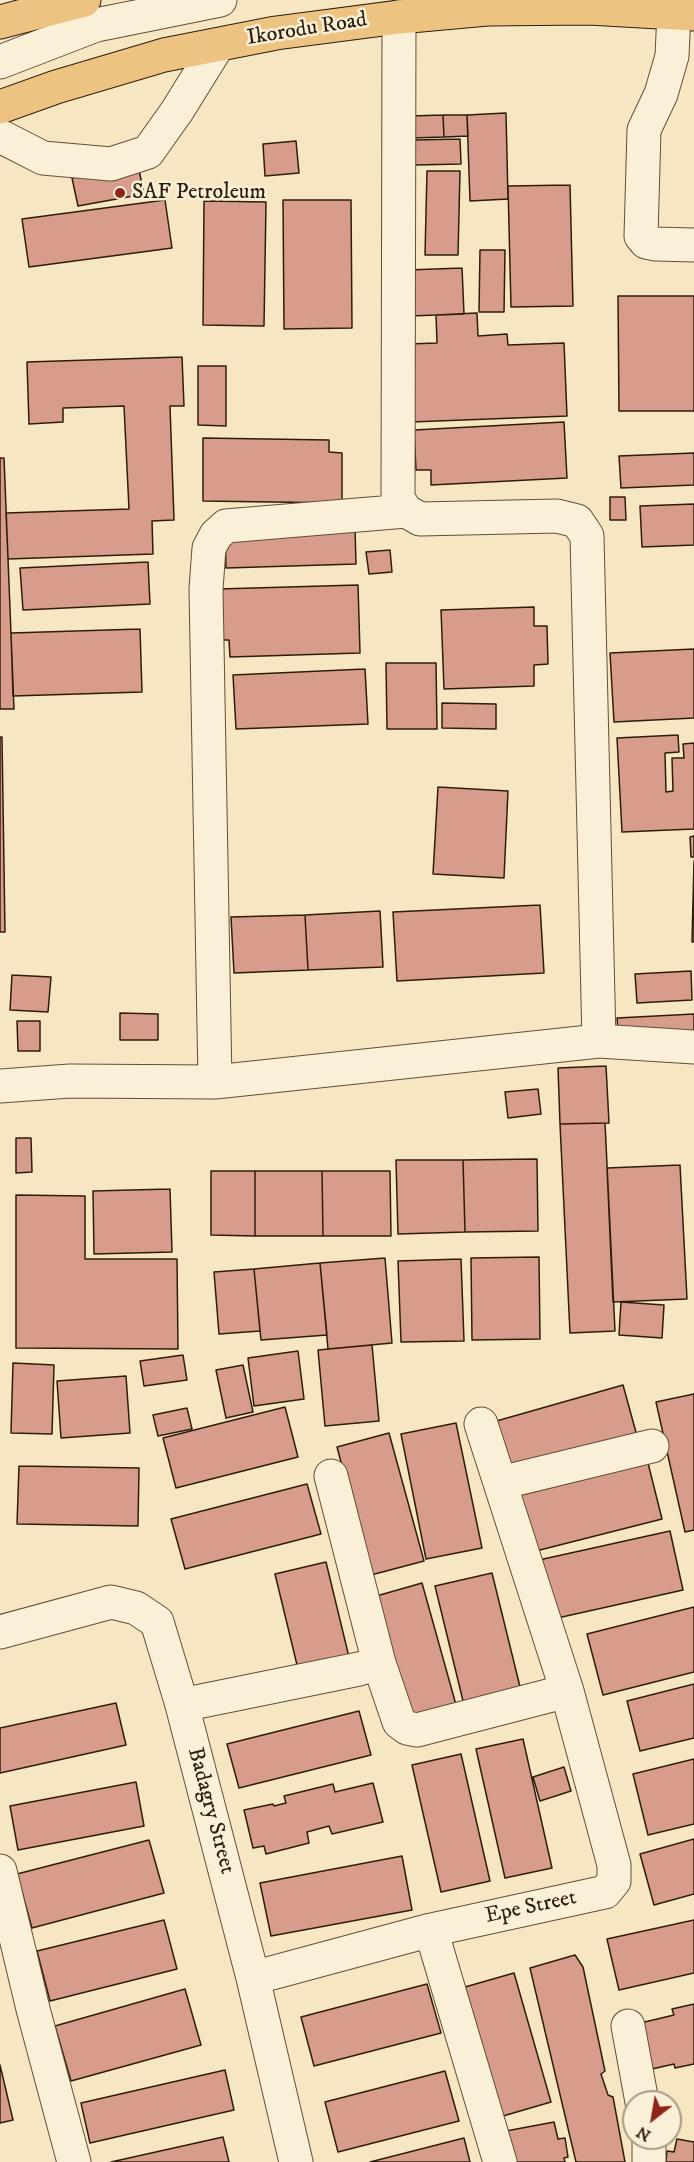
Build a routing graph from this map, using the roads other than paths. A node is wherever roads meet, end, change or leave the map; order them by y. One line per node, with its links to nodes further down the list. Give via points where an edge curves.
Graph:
1 (84, 0): 5 (highway)
2 (220, 0): 7 (street, via 96,25)
3 (684, 13): 4 (highway, Ikorodu Road, via 589,8 487,9); 11 (street, via 661,94 644,130 641,236 656,244)
4 (399, 17): 6 (highway, Ikorodu Road); 12 (street, via 398,499)
5 (0, 22)
6 (218, 45): 8 (highway, Ikorodu Road, via 164,55); 10 (street, via 148,152 111,164 43,158)
7 (0, 62)
8 (56, 87): 9 (highway, Ikorodu Road); 10 (street)
9 (0, 107)
10 (0, 134)
11 (694, 245)
12 (406, 511): 13 (street, via 420,519 557,516 577,521 587,537); 15 (street, via 226,526 209,548 206,589)
13 (599, 1041): 14 (street); 15 (street)
14 (694, 1047)
15 (214, 1082): 16 (street, via 70,1081)
16 (0, 1086)
17 (481, 1424): 20 (street)
18 (652, 1446): 20 (street)
19 (331, 1476): 22 (street)
20 (500, 1483): 23 (street)
21 (0, 1632): 24 (street, Badagry Street, via 111,1602 136,1608 157,1622)
22 (379, 1663): 23 (street, via 399,1722 417,1730); 24 (street)
23 (567, 1691): 26 (street, Epe Street, via 614,1865 614,1881 605,1892)
24 (182, 1705): 27 (street, Badagry Street)
25 (0, 1871): 30 (street)
26 (431, 1930): 27 (street, Epe Street); 32 (street)
27 (254, 1978): 31 (street, Badagry Street)
28 (628, 2026): 29 (street)
29 (640, 2090)
30 (74, 2162)
31 (296, 2162)
32 (500, 2162)

